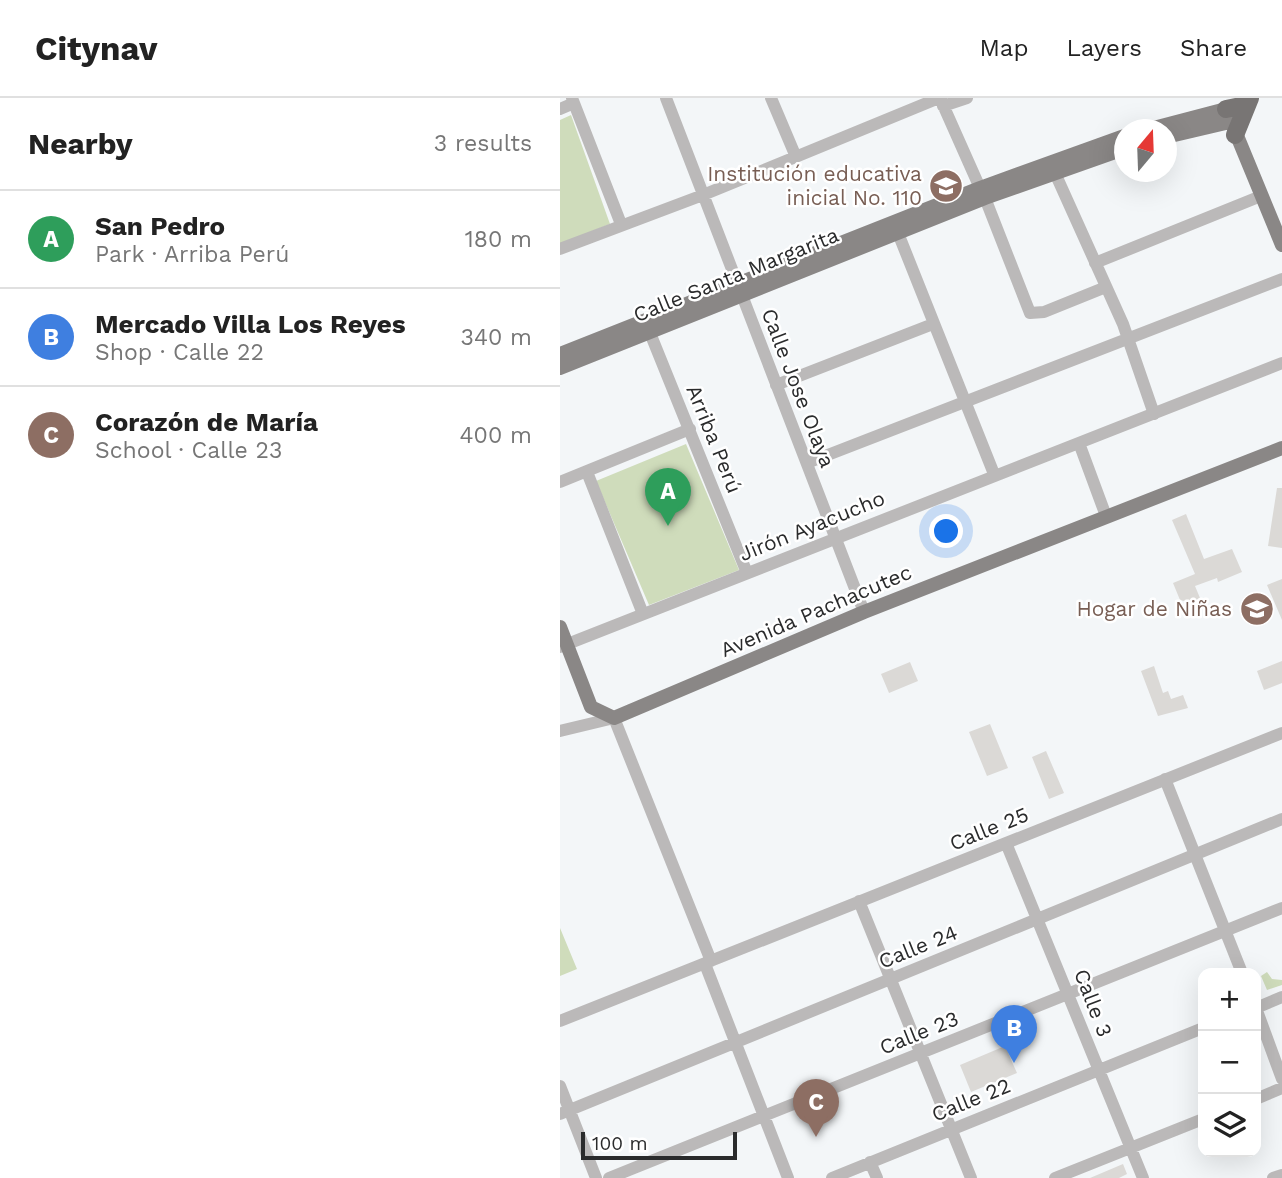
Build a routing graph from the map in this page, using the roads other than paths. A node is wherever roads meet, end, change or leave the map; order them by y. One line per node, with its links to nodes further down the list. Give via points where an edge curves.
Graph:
1 (666, 98): 16 (street, Calle Jose Olaya)
2 (771, 98): 13 (street)
3 (967, 98): 5 (street)
4 (573, 101): 7 (street); 18 (street)
5 (941, 101): 13 (street); 15 (street)
6 (1248, 101): 8 (highway); 8 (highway)
7 (560, 109)
8 (1228, 116): 9 (main road); 10 (main road); 17 (main road)
9 (1177, 125)
10 (1177, 134)
11 (1114, 140): 15 (main road, Calle Santa Margarita)
12 (1114, 153): 14 (main road, Calle Santa Margarita)
13 (796, 157): 16 (street)
14 (1055, 173): 15 (main road, Calle Santa Margarita); 22 (street)
15 (983, 193): 19 (main road, Calle Santa Margarita); 24 (street, via 1030,313 1044,312); 25 (main road, Calle Santa Margarita)
16 (703, 195): 18 (street); 25 (street, Calle Jose Olaya)
17 (1261, 196): 20 (main road); 22 (street)
18 (621, 224): 21 (street)
19 (898, 233): 25 (main road, Calle Santa Margarita); 26 (street)
20 (1282, 245)
21 (560, 249)
22 (1095, 262): 24 (street)
23 (1282, 279): 28 (street)
24 (1106, 287): 28 (street)
25 (740, 289): 27 (main road, Calle Santa Margarita); 32 (street, Calle Jose Olaya)
26 (933, 324): 32 (street); 33 (street)
27 (647, 327): 29 (main road, Calle Santa Margarita); 31 (main road, Calle Santa Margarita); 35 (street, Arriba Perú)
28 (1128, 337): 33 (street); 34 (street)
29 (560, 354)
30 (1282, 363): 34 (street, Jirón Ayacucho)
31 (560, 368)
32 (776, 384): 38 (street, Calle Jose Olaya)
33 (964, 400): 38 (street); 40 (street)
34 (1154, 414): 36 (street, Jirón Ayacucho)
35 (690, 429): 39 (street); 44 (street, Arriba Perú)
36 (1079, 443): 40 (street, Jirón Ayacucho); 42 (street)
37 (1282, 449): 42 (main road, Avenida Pachacutec)
38 (807, 463): 43 (street, Calle Jose Olaya)
39 (587, 472): 41 (street); 46 (street)
40 (994, 474): 43 (street, Jirón Ayacucho)
41 (560, 482)
42 (1106, 516): 45 (main road, Avenida Pachacutec)
43 (835, 538): 44 (street, Jirón Ayacucho); 45 (street, Calle Jose Olaya)
44 (747, 573): 46 (street, Jirón Ayacucho)
45 (864, 612): 49 (main road, Avenida Pachacutec)
46 (643, 614): 48 (street, Jirón Ayacucho)
47 (560, 627): 48 (main road)
48 (564, 646): 49 (main road, via 591,707)
49 (614, 718): 50 (street, Avenida Pachacutec); 60 (street)
50 (560, 731)
51 (1282, 733): 52 (street, Calle 25)
52 (1165, 779): 54 (street, Calle 25); 55 (street)
53 (1282, 819): 55 (street, Calle 24)
54 (1006, 843): 56 (street, Calle 25); 58 (street, Calle 3)
55 (1195, 855): 58 (street, Calle 24); 59 (street)
56 (859, 901): 60 (street, Calle 25); 62 (street)
57 (1282, 908): 59 (street, Calle 23)
58 (1038, 919): 62 (street, Calle 24); 63 (street, Calle 3)
59 (1225, 930): 61 (street); 63 (street, Calle 23)
60 (708, 962): 66 (street, Calle 25); 69 (street)
61 (1240, 968)
62 (891, 979): 69 (street, Calle 24); 70 (street)
63 (1070, 993): 70 (street, Calle 23); 71 (street, Calle 3)
64 (1282, 997): 65 (street)
65 (1261, 1006)
66 (560, 1021)
67 (1261, 1022): 72 (street)
68 (1198, 1030): 71 (street, Calle 22)
69 (736, 1043): 76 (street, Calle 24); 77 (street)
70 (921, 1053): 77 (street, Calle 23); 79 (street)
71 (1098, 1070): 79 (street, Calle 22); 80 (street, Calle 3)
72 (1282, 1079)
73 (560, 1086): 76 (street)
74 (1282, 1088): 75 (street)
75 (1261, 1097)
76 (565, 1113): 83 (street)
77 (764, 1116): 84 (street, Calle 23); 85 (street)
78 (1198, 1121): 80 (street)
79 (951, 1128): 81 (street, Calle 22); 88 (street)
80 (1131, 1148): 89 (street); 90 (street, Calle 3)
81 (870, 1162): 86 (street, Calle 22); 87 (street)
82 (1282, 1175): 91 (street)
83 (596, 1178)
84 (609, 1178)
85 (788, 1178)
86 (832, 1178)
87 (877, 1178)
88 (971, 1178)
89 (1055, 1178)
90 (1143, 1178)
91 (1273, 1178)

